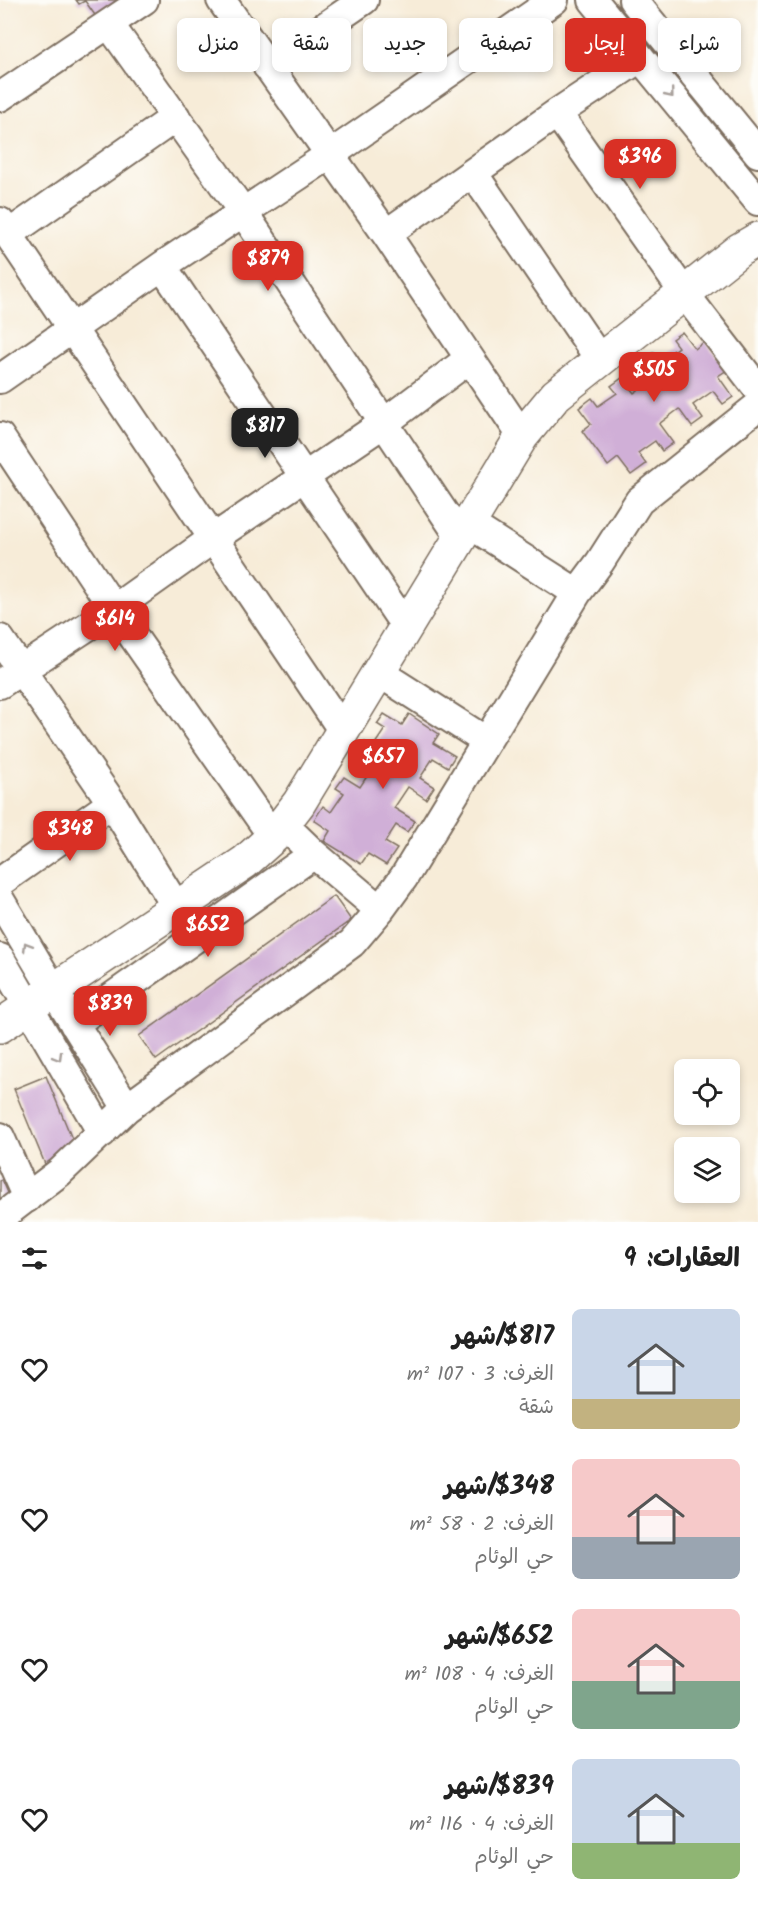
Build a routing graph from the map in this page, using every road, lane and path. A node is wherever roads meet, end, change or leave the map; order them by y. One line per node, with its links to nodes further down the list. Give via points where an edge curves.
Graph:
1 (144, 0): 8 (street)
2 (221, 0): 10 (street)
3 (364, 0): 10 (street)
4 (554, 0): 16 (street)
5 (593, 0): 7 (street)
6 (633, 0): 15 (street)
7 (608, 18)
8 (109, 24): 12 (street); 14 (street)
9 (646, 65): 18 (street, one-way to 18)
10 (267, 66): 16 (street)
11 (619, 72): 13 (street)
12 (0, 97)
13 (557, 113): 17 (street); 24 (street)
14 (176, 117): 19 (street); 20 (street)
15 (753, 139)
16 (331, 154): 19 (street); 21 (street)
17 (473, 173): 21 (street); 27 (street)
18 (758, 201)
19 (243, 212): 23 (street); 31 (street)
20 (5, 228): 25 (street)
21 (386, 234): 26 (street)
22 (758, 239): 24 (main road)
23 (162, 267): 25 (street); 34 (street)
24 (684, 293): 27 (main road); 29 (street)
25 (72, 330): 28 (street); 36 (street)
26 (469, 359): 31 (street); 32 (street)
27 (600, 360): 32 (main road, via 556,395)
28 (0, 379)
29 (758, 389)
30 (758, 406): 37 (street, via 639,501)
31 (384, 423): 34 (street); 35 (street)
32 (522, 436): 35 (main road)
33 (0, 437): 38 (street)
34 (305, 477): 36 (street); 39 (street)
35 (464, 530): 37 (street); 39 (main road)
36 (214, 538): 38 (street); 43 (street)
37 (577, 592): 44 (street)
38 (114, 609): 42 (street); 46 (street)
39 (406, 627): 41 (main road)
40 (0, 639): 42 (street)
41 (378, 672): 43 (main road); 44 (street)
42 (11, 677): 45 (street)
43 (343, 731): 46 (main road)
44 (486, 741): 51 (street)
45 (112, 803): 48 (street); 50 (street)
46 (279, 831): 47 (street); 50 (main road, via 245,861)
47 (314, 854): 51 (street); 54 (street)
48 (0, 882)
49 (0, 900): 53 (street, one-way to 49)
50 (177, 908): 53 (main road)
51 (380, 910): 56 (street, via 352,943)
52 (0, 958): 53 (street)
53 (41, 999): 54 (street); 55 (main road); 57 (street, one-way to 57)
54 (74, 1024): 56 (street)
55 (0, 1026)
56 (127, 1108): 57 (street)
57 (102, 1133): 59 (street)
58 (0, 1137): 59 (street)
59 (27, 1198): 60 (street)
60 (0, 1218)

